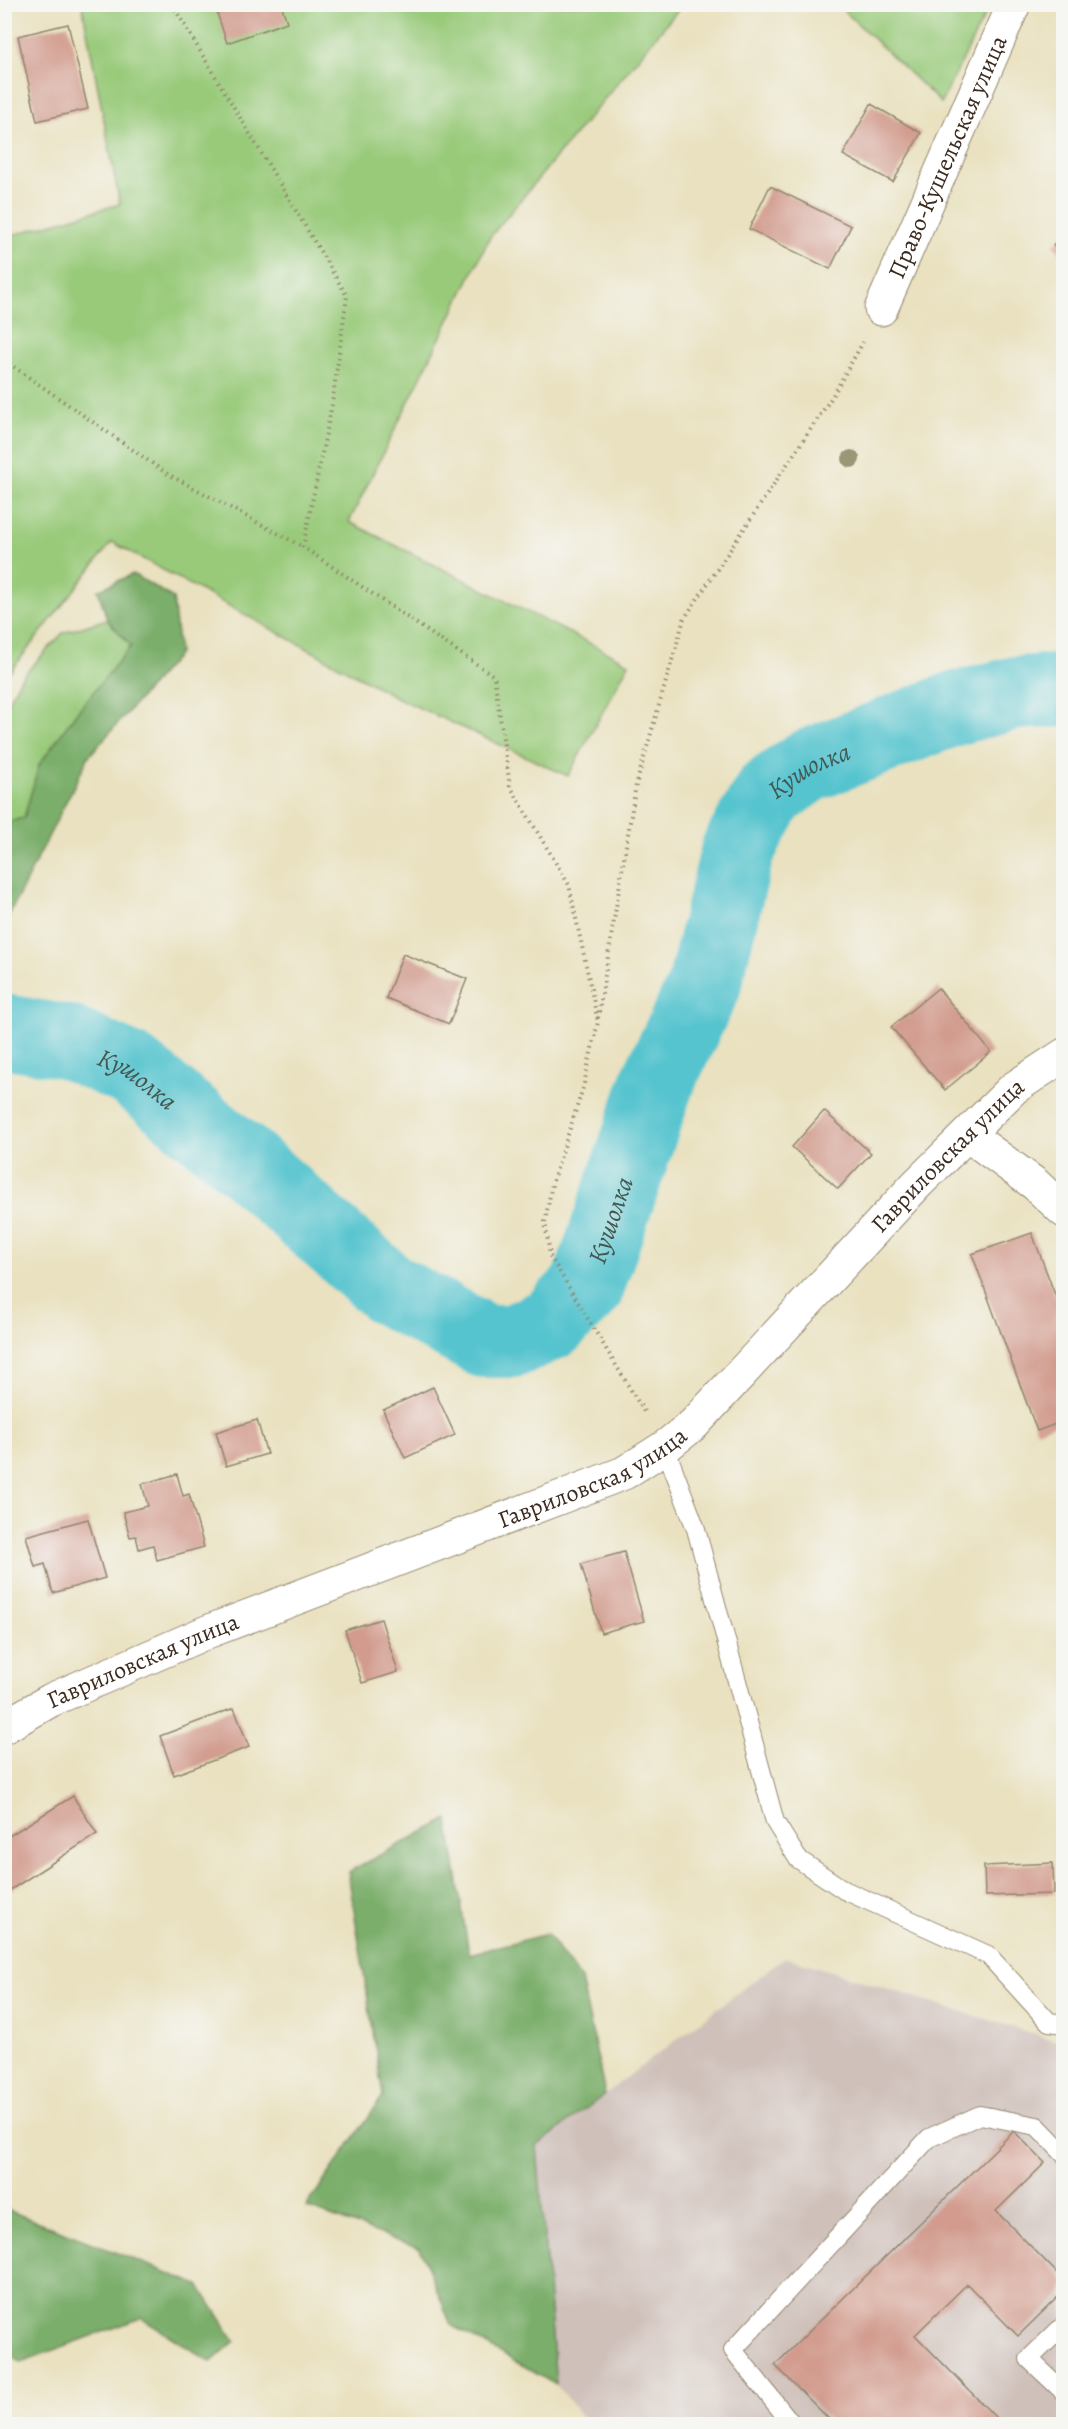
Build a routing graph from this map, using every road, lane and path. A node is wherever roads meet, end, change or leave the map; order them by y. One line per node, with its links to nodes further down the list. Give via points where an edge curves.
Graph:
1 (172, 4): 5 (path, via 347,296 332,404)
2 (1014, 4): 3 (street, Право-Кушельская улица)
3 (881, 309): 6 (path, via 832,397 684,619 636,785)
4 (4, 360): 5 (path, via 166,473)
5 (303, 547): 6 (path, via 495,676 510,786 568,885)
6 (598, 1022): 10 (path, via 583,1088 552,1184 545,1222 550,1256)
7 (1064, 1055): 8 (street, Гавриловская улица, via 1014,1088)
8 (968, 1135): 9 (street, via 1035,1184); 10 (street, Гавриловская улица, via 916,1185 694,1424)
9 (1064, 1211)
10 (665, 1447): 11 (street, Гавриловская улица, via 624,1473 207,1632 51,1700); 12 (lane, via 696,1529 775,1822 798,1859 844,1890 988,1955 1049,2022)
11 (4, 1727)
12 (1064, 2024)
13 (1064, 2154): 16 (lane, via 1037,2126 980,2115 929,2138 733,2349)
14 (1064, 2325): 15 (lane, via 1029,2359)
15 (1064, 2392)
16 (792, 2424)

